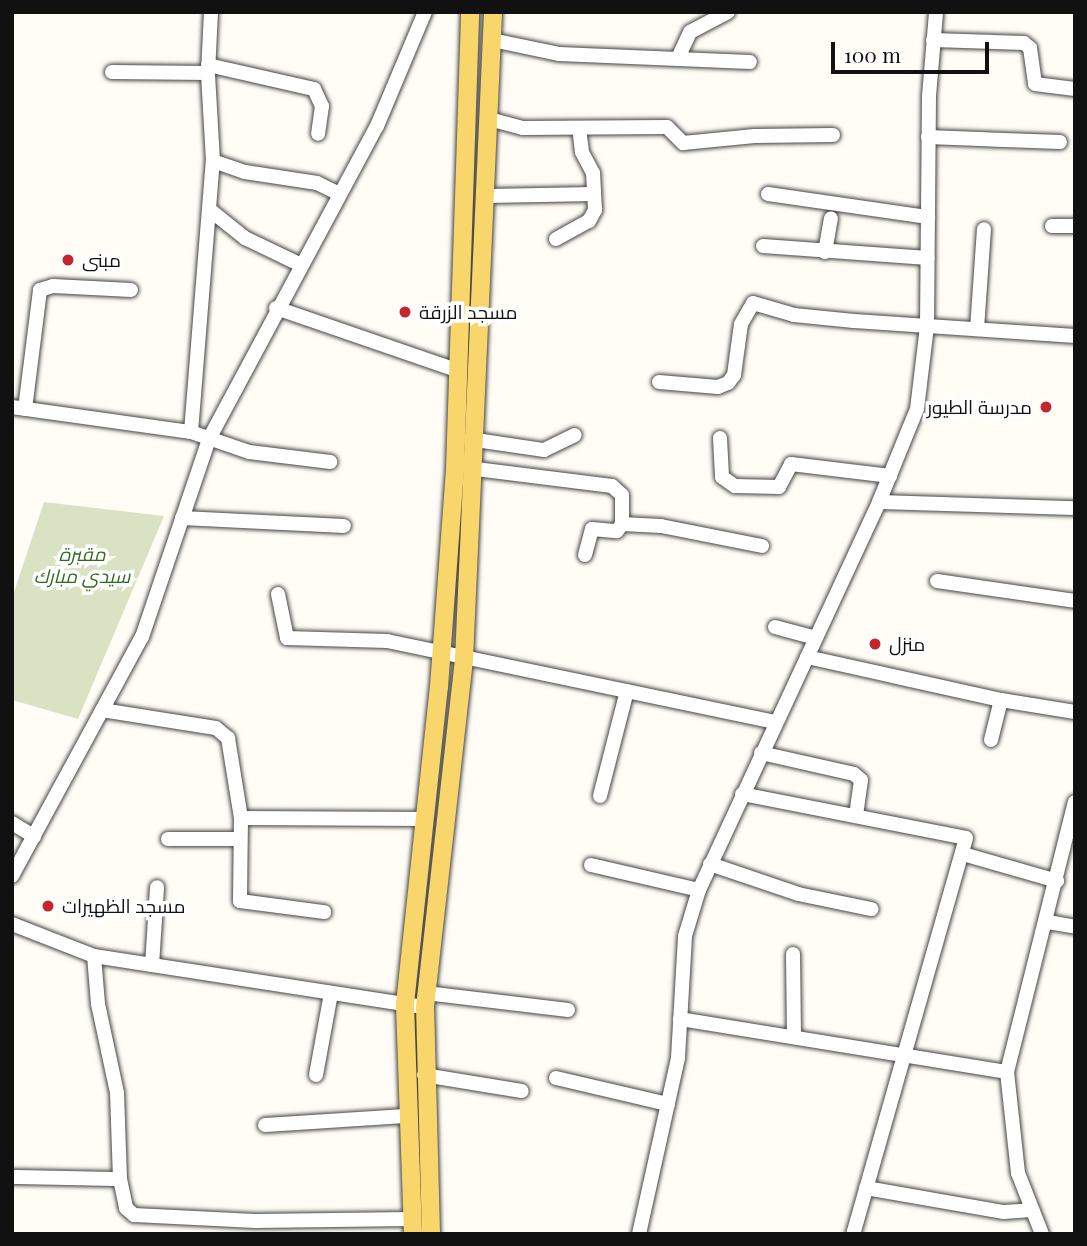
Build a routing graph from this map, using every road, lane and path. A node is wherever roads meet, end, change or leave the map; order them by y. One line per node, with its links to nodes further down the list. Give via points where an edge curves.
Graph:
1 (211, 12): 11 (street)
2 (425, 12): 21 (street, via 396,86)
3 (470, 12): 41 (main road)
4 (493, 12): 7 (main road)
5 (728, 12): 9 (street, via 690,32)
6 (936, 12): 8 (street)
7 (492, 40): 9 (street, via 559,54); 14 (main road)
8 (933, 40): 13 (street, via 1024,43 1030,48 1038,86); 18 (street)
9 (678, 58): 10 (street)
10 (750, 62)
11 (208, 69): 12 (street); 16 (street, via 314,89 322,106); 20 (street)
12 (112, 72)
13 (1075, 89)
14 (489, 119): 15 (street, via 523,128); 24 (main road)
15 (579, 129): 17 (street, via 667,127 683,143 746,136); 22 (street, via 582,152 593,173)
16 (318, 134)
17 (833, 135)
18 (928, 137): 19 (street); 26 (street)
19 (1060, 142)
20 (213, 161): 21 (street, via 244,172 317,183); 25 (street)
21 (340, 194): 35 (street)
22 (594, 194): 24 (street); 31 (street, via 595,210 589,221)
23 (768, 194): 26 (street)
24 (487, 196): 48 (main road)
25 (210, 210): 35 (street, via 244,238); 44 (street)
26 (928, 217): 34 (street)
27 (831, 219): 33 (street)
28 (1052, 226): 29 (street)
29 (1075, 226)
30 (984, 229): 39 (street)
31 (556, 239)
32 (763, 246): 33 (street)
33 (825, 252): 34 (street)
34 (928, 258): 38 (street)
35 (301, 265): 37 (street)
36 (131, 290): 43 (street, via 53,286 40,290)
37 (276, 308): 41 (street); 47 (street)
38 (927, 326): 39 (street); 42 (street, via 794,315 753,303 741,324 734,375 728,383 718,387); 51 (street, via 917,409)
39 (977, 329): 40 (street)
40 (1075, 336)
41 (459, 371): 64 (main road)
42 (659, 382)
43 (18, 408): 44 (street)
44 (191, 432): 47 (street)
45 (575, 435): 48 (street, via 544,450)
46 (720, 438): 51 (street, via 722,477 735,486 779,487 791,464)
47 (209, 439): 49 (street, via 249,452); 54 (street)
48 (476, 440): 50 (main road)
49 (330, 462)
50 (475, 469): 55 (street, via 619,488); 66 (main road)
51 (890, 476): 52 (street)
52 (880, 502): 53 (street); 63 (street)
53 (1075, 508)
54 (183, 518): 56 (street); 69 (street, via 142,637)
55 (622, 524): 57 (street, via 661,526); 58 (street, via 617,531 592,529)
56 (345, 526)
57 (762, 546)
58 (585, 555)
59 (937, 581): 61 (street)
60 (278, 594): 64 (street, via 287,638 387,641)
61 (1075, 601)
62 (775, 627): 63 (street)
63 (816, 638): 65 (street)
64 (442, 654): 66 (street); 79 (main road)
65 (807, 657): 68 (street); 71 (street)
66 (464, 659): 67 (street); 100 (main road)
67 (627, 691): 71 (street); 75 (street)
68 (1001, 700): 70 (street); 72 (street)
69 (102, 710): 78 (street, via 216,728 228,738); 81 (street)
70 (1075, 712)
71 (776, 722): 73 (street)
72 (991, 740)
73 (761, 753): 74 (street); 77 (street, via 854,774 861,780)
74 (742, 794): 77 (street); 85 (street)
75 (600, 796)
76 (1075, 802): 88 (street)
77 (856, 816): 84 (street, via 964,837)
78 (241, 818): 79 (street); 83 (street)
79 (426, 820): 101 (main road)
80 (12, 823): 81 (street)
81 (34, 836): 87 (street)
82 (168, 839): 83 (street)
83 (240, 839): 92 (street, via 240,901)
84 (963, 854): 88 (street); 105 (street, via 935,936)
85 (710, 864): 90 (street); 91 (street, via 798,894)
86 (591, 865): 90 (street)
87 (12, 876)
88 (1057, 881): 93 (street)
89 (157, 887): 98 (street)
90 (699, 890): 103 (street, via 685,936)
91 (871, 909)
92 (324, 912)
93 (1048, 922): 95 (street); 106 (street)
94 (12, 924): 97 (street)
95 (1075, 927)
96 (793, 954): 104 (street)
97 (94, 956): 98 (street); 115 (street, via 98,1004 117,1093)
98 (152, 965): 99 (street)
99 (331, 993): 101 (street); 107 (street)
100 (426, 1000): 101 (street); 102 (street); 108 (main road)
101 (405, 1004): 112 (main road)
102 (568, 1010)
103 (680, 1019): 104 (street); 111 (street)
104 (794, 1037): 105 (street)
105 (907, 1056): 106 (street); 116 (street, via 877,1139)
106 (1007, 1072): 117 (street, via 1014,1150)
107 (316, 1075)
108 (424, 1075): 110 (street); 120 (main road)
109 (556, 1078): 111 (street)
110 (522, 1091)
111 (668, 1104): 121 (street)
112 (405, 1116): 113 (street); 118 (main road)
113 (265, 1125)
114 (12, 1177): 115 (street)
115 (120, 1179): 119 (street, via 126,1208 144,1218)
116 (866, 1188): 117 (street, via 1004,1212); 122 (street)
117 (1031, 1210): 123 (street)
118 (412, 1226): 119 (street)
119 (393, 1227)
120 (431, 1234)
121 (639, 1234)
122 (853, 1234)
123 (1042, 1234)

